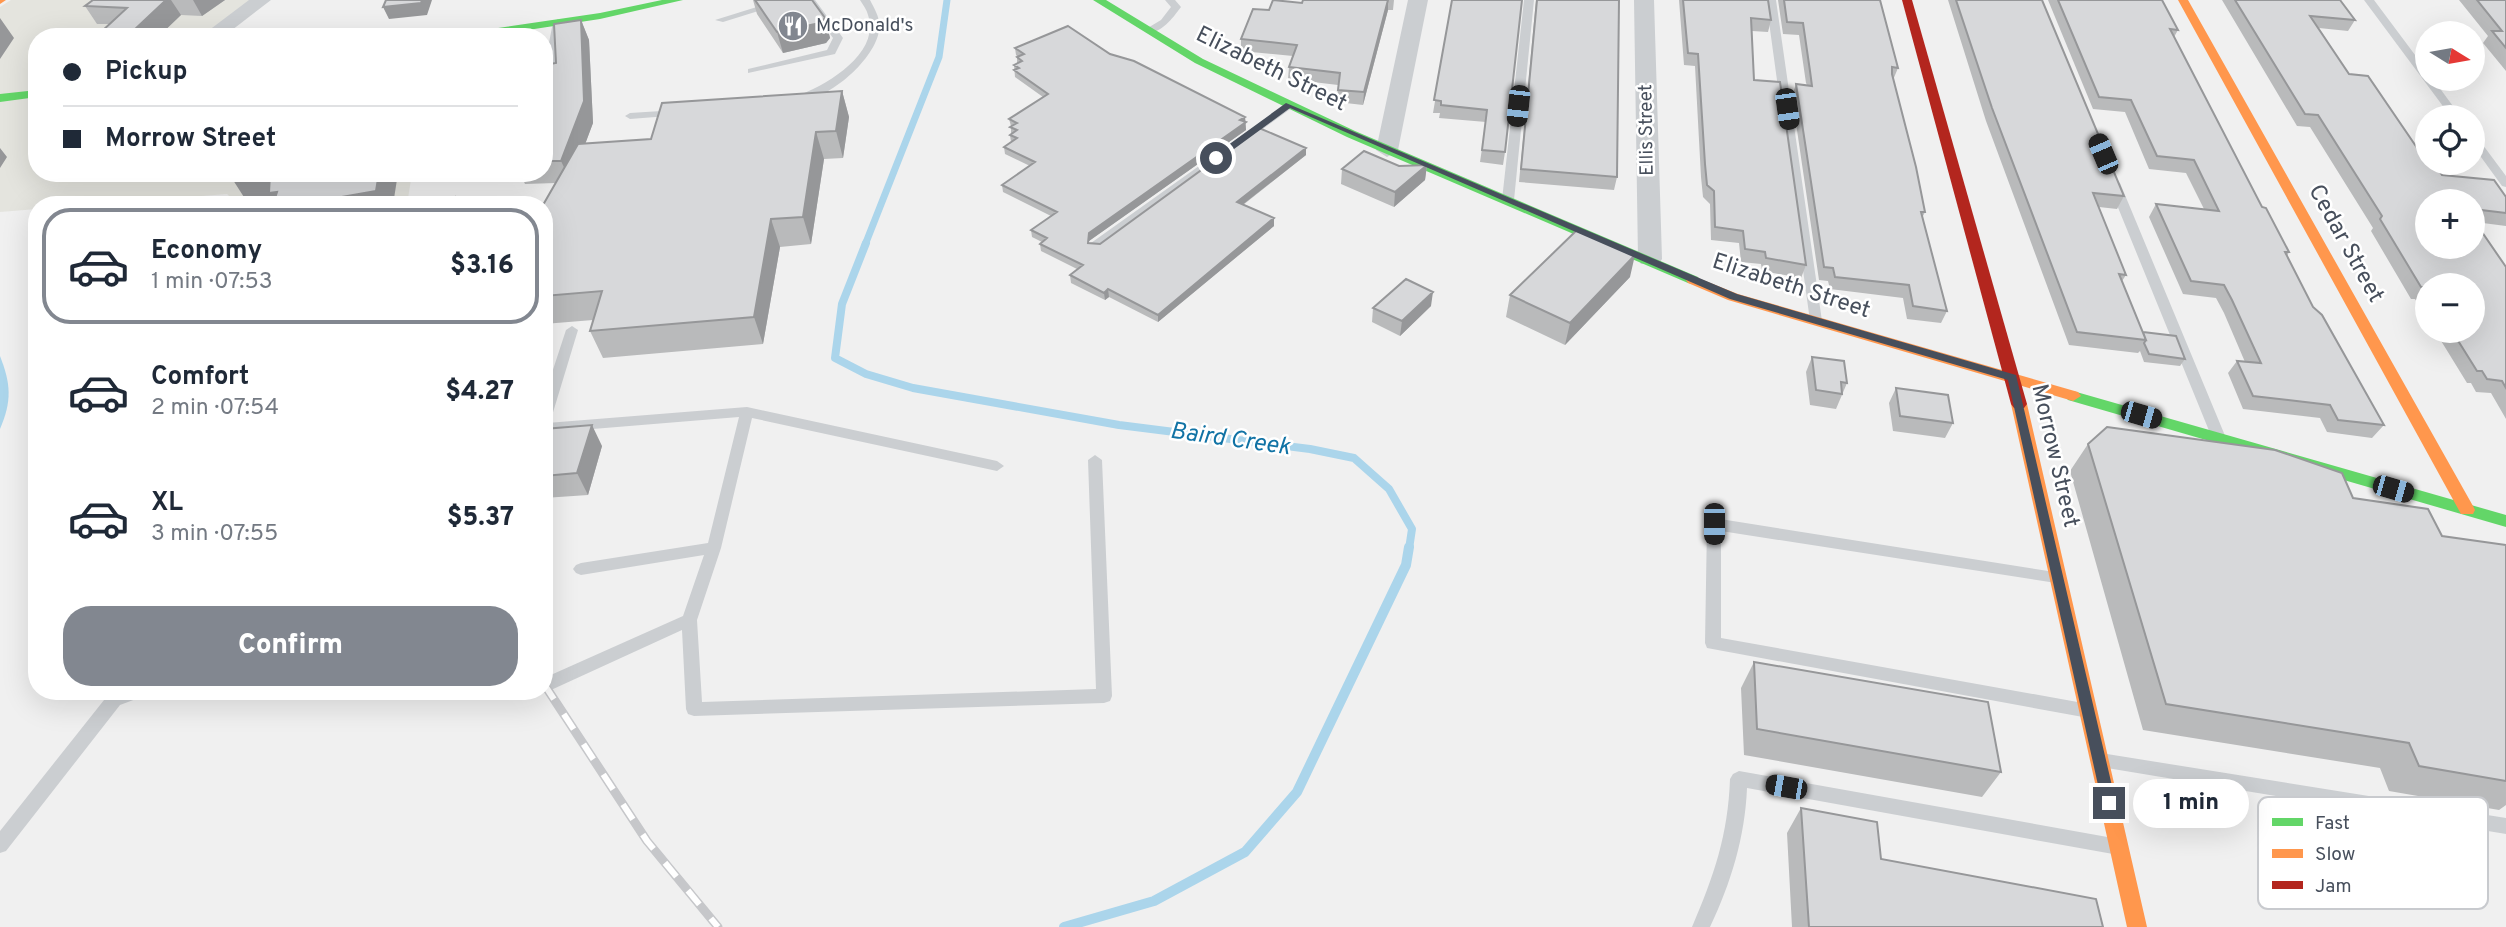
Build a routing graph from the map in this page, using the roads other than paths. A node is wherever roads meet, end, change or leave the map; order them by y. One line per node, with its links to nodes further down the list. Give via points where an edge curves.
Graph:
1 (261, 0): 17 (street)
2 (678, 0): 16 (street)
3 (789, 0): 15 (lane)
4 (810, 0): 22 (lane, via 838,38 837,46 831,52)
5 (865, 0): 25 (lane, via 873,9 873,39 863,59 815,94)
6 (1098, 0): 19 (street, Elizabeth Street)
7 (1170, 0): 19 (lane, via 1176,7)
8 (1418, 0): 29 (street)
9 (1529, 0): 33 (lane)
10 (1644, 0): 35 (street, Ellis Street)
11 (1771, 0): 36 (lane)
12 (1907, 0): 38 (street, Morrow Street)
13 (2183, 0): 45 (street, Cedar Street)
14 (2369, 0): 21 (lane)
15 (720, 20)
16 (558, 22): 18 (street); 20 (lane)
17 (222, 28)
18 (518, 28)
19 (1149, 31): 26 (street, Elizabeth Street)
20 (553, 48)
21 (2415, 61)
22 (752, 71)
23 (28, 94): 24 (street)
24 (0, 98)
25 (784, 103)
26 (1289, 105): 29 (street, Elizabeth Street); 34 (lane)
27 (695, 111): 28 (lane)
28 (630, 116)
29 (1387, 150): 33 (street, Elizabeth Street)
30 (2485, 155): 32 (lane)
31 (2108, 167): 42 (lane)
32 (2506, 184)
33 (1508, 200): 35 (street, Elizabeth Street)
34 (1095, 246)
35 (1650, 259): 36 (street, Elizabeth Street, via 1734,297)
36 (1816, 321): 38 (street, Elizabeth Street)
37 (572, 330): 39 (lane)
38 (2012, 378): 42 (street, Elizabeth Street); 49 (street, Morrow Street)
39 (553, 390)
40 (747, 412): 41 (lane); 44 (lane); 47 (lane)
41 (553, 427)
42 (2219, 438): 45 (street, Elizabeth Street)
43 (1095, 460): 50 (lane, via 1104,695 694,709)
44 (997, 466)
45 (2467, 510): 46 (street, Elizabeth Street)
46 (2506, 521)
47 (714, 548): 48 (lane); 50 (lane)
48 (581, 569)
49 (2058, 578): 53 (street, Morrow Street); 53 (lane, via 1714,524 1713,643)
50 (689, 620): 51 (lane)
51 (553, 681)
52 (112, 700): 58 (lane)
53 (2088, 710): 54 (street, Morrow Street)
54 (2099, 759): 55 (lane); 59 (street, Morrow Street)
55 (2330, 797)
56 (2488, 823): 57 (lane)
57 (2506, 826)
58 (0, 845)
59 (2119, 847): 60 (lane, via 1739,779 1738,816 1722,884); 61 (street, Morrow Street)
60 (1701, 927)
61 (2137, 927)

